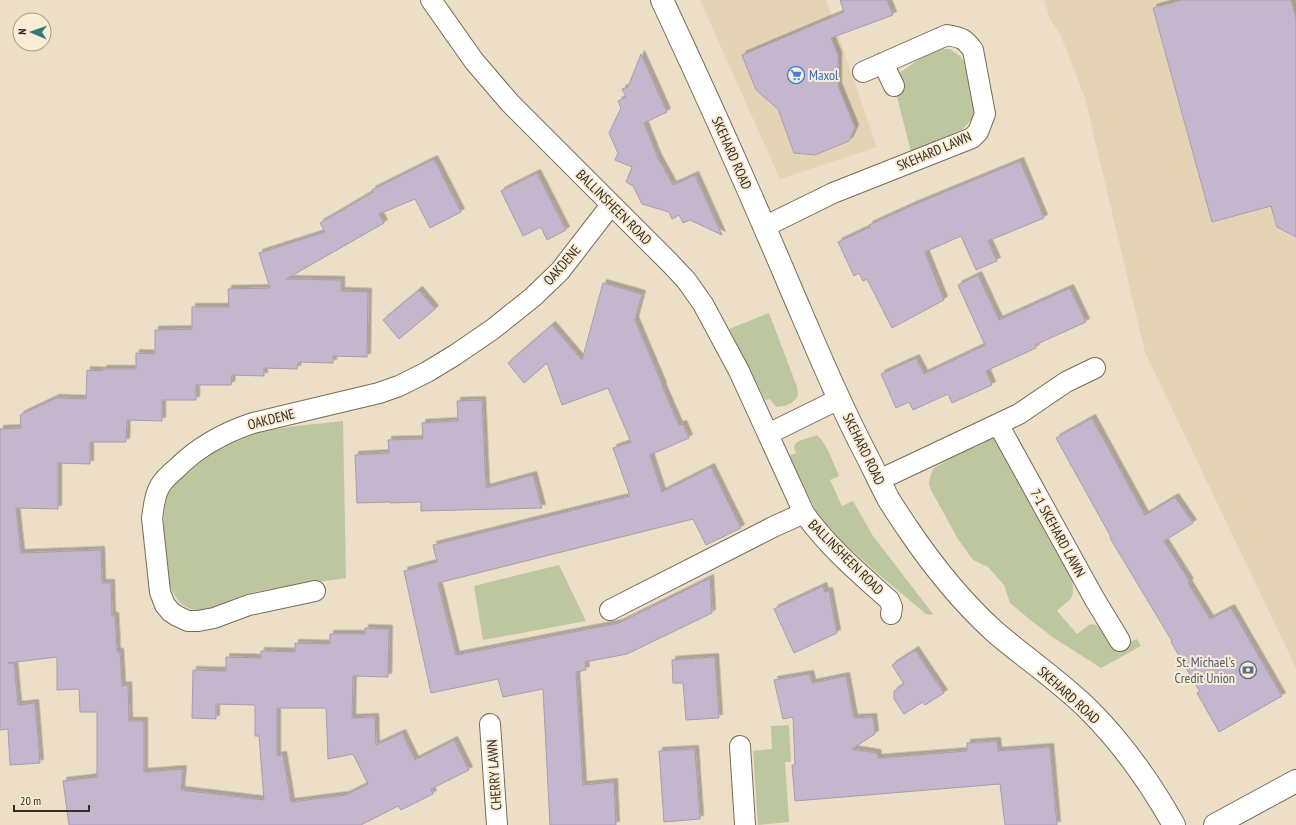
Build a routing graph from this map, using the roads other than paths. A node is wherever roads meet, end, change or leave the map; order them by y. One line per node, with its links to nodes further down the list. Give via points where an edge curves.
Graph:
1 (662, 0): 7 (main road, SKEHARD ROAD)
2 (435, 6): 6 (street, BALLINSHEEN ROAD, via 474,61 510,103)
3 (883, 63): 4 (street, SKEHARD LAWN); 5 (street); 7 (street, SKEHARD LAWN, via 947,35 961,38 968,43 973,50 985,114 978,132 972,138 833,193)
4 (863, 72)
5 (894, 86)
6 (611, 205): 11 (street, BALLINSHEEN ROAD, via 686,280 703,304 737,367); 14 (street, OAKDENE, via 560,271 492,329 454,355 405,383 379,393 236,429 206,443 160,485 152,518 160,592 171,612 188,621 198,621 248,606)
7 (764, 227): 9 (main road, SKEHARD ROAD)
8 (1095, 368): 10 (street, via 1066,382 1019,414)
9 (839, 399): 11 (street); 12 (main road, SKEHARD ROAD)
10 (998, 424): 12 (street); 17 (street, 7-1 SKEHARD LAWN)
11 (768, 434): 13 (street, BALLINSHEEN ROAD)
12 (879, 480): 23 (main road, SKEHARD ROAD, via 889,500 947,582 993,630 1048,673 1089,710 1132,760)
13 (804, 513): 15 (street); 16 (street, BALLINSHEEN ROAD, via 831,546 889,600)
14 (315, 591)
15 (610, 610)
16 (891, 614)
17 (1120, 641)
18 (490, 724): 21 (street, CHERRY LAWN)
19 (740, 746): 22 (street)
20 (1296, 782): 24 (main road)
21 (497, 825)
22 (746, 825)
23 (1174, 825)
24 (1215, 825)

